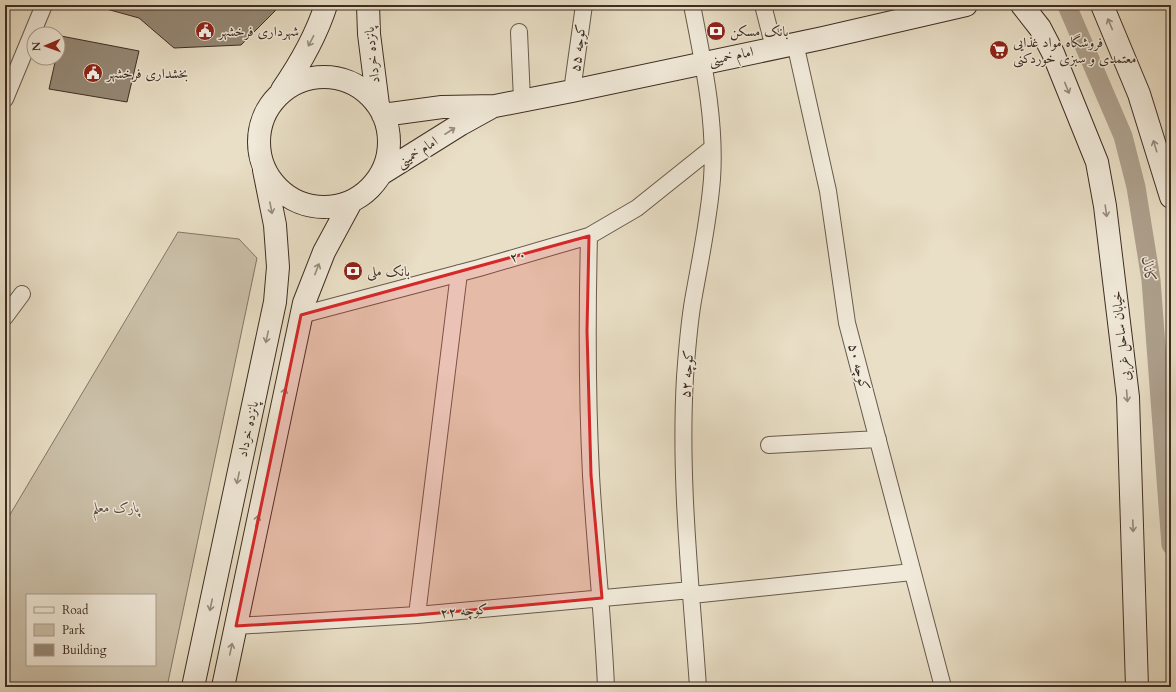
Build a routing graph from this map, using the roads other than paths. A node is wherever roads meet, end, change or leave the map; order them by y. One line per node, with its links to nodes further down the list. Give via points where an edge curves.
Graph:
1 (44, 5): 16 (street)
2 (326, 5): 15 (main road, one-way to 15, via 321,22 296,69)
3 (368, 5): 19 (main road, پانزده خرداد, via 369,34)
4 (584, 5): 14 (street, کوچه ۵۵)
5 (692, 5): 13 (street, کوچه ۵۲)
6 (763, 5): 12 (street)
7 (966, 5): 11 (main road, امام خمینی)
8 (1022, 5): 42 (main road, خیابان ساحل غربی, one-way to 42, via 1040,28 1053,53 1097,162 1105,206 1128,397)
9 (1102, 5): 23 (main road, one-way to 9, via 1139,94)
10 (519, 32): 17 (street)
11 (795, 43): 12 (main road, امام خمینی); 30 (street, کوچه ۵۰, via 828,191 848,323)
12 (774, 48): 13 (main road, امام خمینی)
13 (703, 62): 14 (main road, امام خمینی); 20 (street, کوچه ۵۲, via 712,122)
14 (572, 91): 17 (main road, امام خمینی)
15 (279, 94): 19 (main road, via 295,83 312,77 331,77 360,88); 21 (main road, via 266,110 260,129 259,150)
16 (5, 99)
17 (522, 100): 18 (main road, امام خمینی)
18 (495, 106): 19 (main road, امام خمینی); 22 (main road, امام خمینی, one-way to 18)
19 (380, 110): 22 (main road, via 389,134 388,155)
20 (712, 148): 25 (street, ۲۰, via 637,208); 33 (street, کوچه ۵۲, via 711,186 685,377 684,444)
21 (264, 170): 24 (main road, via 276,187 292,200 311,206 331,207); 37 (main road, پانزده خرداد, one-way to 37, via 275,225 278,267 275,302)
22 (381, 174): 24 (main road, via 368,190)
23 (1171, 197)
24 (351, 202): 28 (main road, پانزده خرداد, one-way to 24, via 324,252)
25 (589, 236): 26 (street, ۲۰); 34 (street, via 587,331 591,468)
26 (459, 273): 28 (street, ۲۰); 35 (street)
27 (22, 294): 29 (street)
28 (301, 315): 36 (main road, پانزده خرداد, one-way to 28)
29 (5, 316)
30 (878, 439): 31 (street); 32 (street, کوچه ۵۰)
31 (769, 445)
32 (912, 572): 33 (street, کوچه ۲۲); 41 (street, کوچه ۵۰)
33 (691, 592): 34 (street, کوچه ۲۲); 40 (street, کوچه ۵۲)
34 (602, 598): 35 (street, کوچه ۲۲); 39 (street)
35 (417, 615): 36 (street, کوچه ۲۲)
36 (236, 626): 38 (main road, پانزده خرداد, one-way to 36)
37 (193, 687)
38 (223, 687)
39 (606, 687)
40 (698, 687)
41 (943, 687)
42 (1137, 687)

